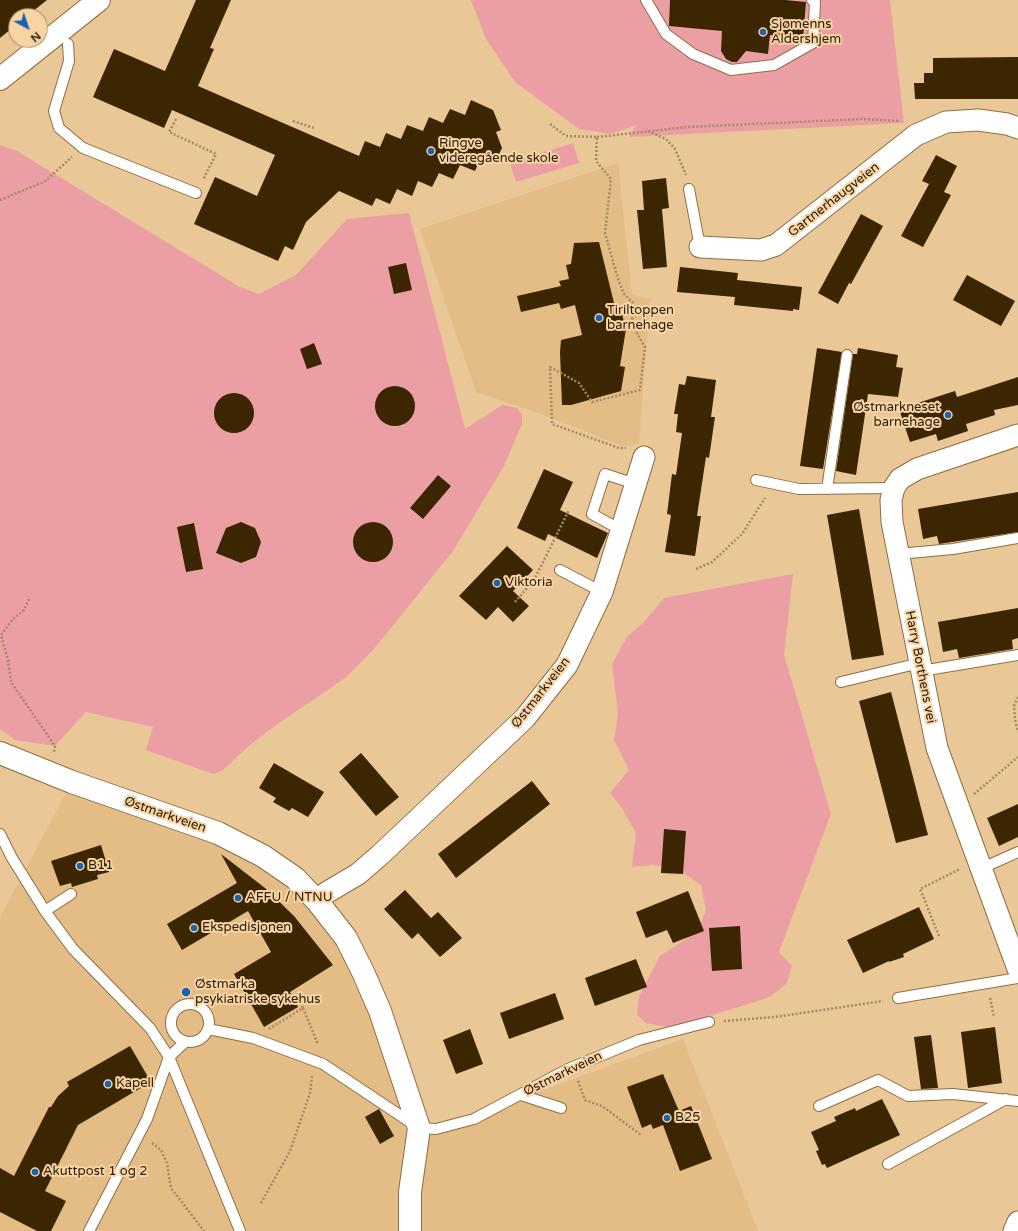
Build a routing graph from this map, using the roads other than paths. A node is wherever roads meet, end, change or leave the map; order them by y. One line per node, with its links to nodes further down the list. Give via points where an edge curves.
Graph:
1 (99, 0): 5 (street)
2 (646, 0): 3 (lane, via 666,34 693,54 731,70 774,65 813,43 815,2)
3 (812, 0)
4 (68, 44): 8 (lane, via 69,61 54,111 59,128 83,148)
5 (0, 79)
6 (1018, 128): 9 (street, Gartnerhaugveien, via 978,120 946,122 916,135 776,245 761,250)
7 (689, 188): 9 (lane, Gartnerhaugveien)
8 (196, 193)
9 (700, 247)
10 (847, 355): 16 (lane)
11 (1018, 435): 15 (street, via 917,469 900,479)
12 (637, 453): 14 (street, Østmarkveien)
13 (756, 480): 16 (lane, via 799,489)
14 (635, 484): 17 (street, Østmarkveien); 17 (lane, via 605,474 592,514)
15 (894, 488): 16 (lane); 19 (street, Harry Borthens vei, via 891,500 892,522)
16 (827, 489)
17 (620, 530): 21 (street, Østmarkveien)
18 (1018, 538): 19 (lane, via 954,549)
19 (898, 554): 23 (street, Harry Borthens vei)
20 (560, 570): 21 (lane)
21 (602, 592): 30 (street, Østmarkveien, via 567,665 525,718 380,855 358,874)
22 (1018, 655): 23 (lane)
23 (920, 667): 24 (lane); 32 (street, Harry Borthens vei, via 937,748)
24 (841, 682)
25 (0, 753): 30 (street, Østmarkveien, via 72,782 218,833 263,856 295,878)
26 (0, 834): 31 (lane)
27 (1018, 852): 28 (lane)
28 (989, 865)
29 (71, 894): 31 (lane)
30 (317, 901): 44 (street, Østmarkveien, via 346,938 363,972 380,1012)
31 (45, 911): 38 (lane, via 73,950 150,1028)
32 (1018, 969)
33 (1018, 978): 34 (lane)
34 (898, 998)
35 (708, 1022): 39 (lane, Østmarkveien, via 639,1040 573,1067)
36 (208, 1029): 37 (lane, via 198,1041); 37 (lane, via 209,1022 204,1010 193,1004 180,1006 172,1016 171,1029 174,1035); 44 (lane, via 253,1038 323,1064)
37 (185, 1042): 38 (lane)
38 (169, 1057): 47 (lane, via 147,1119); 48 (lane)
39 (521, 1095): 43 (lane); 44 (lane, Østmarkveien, via 474,1119 436,1129)
40 (1006, 1099): 41 (lane); 42 (lane, via 952,1094 908,1096 878,1080); 45 (lane)
41 (1018, 1101)
42 (819, 1106)
43 (561, 1108)
44 (419, 1128): 49 (street, Østmarkveien, via 410,1192)
45 (888, 1164)
46 (1018, 1222): 50 (street)
47 (89, 1231)
48 (240, 1231)
49 (410, 1231)
50 (1014, 1231)

